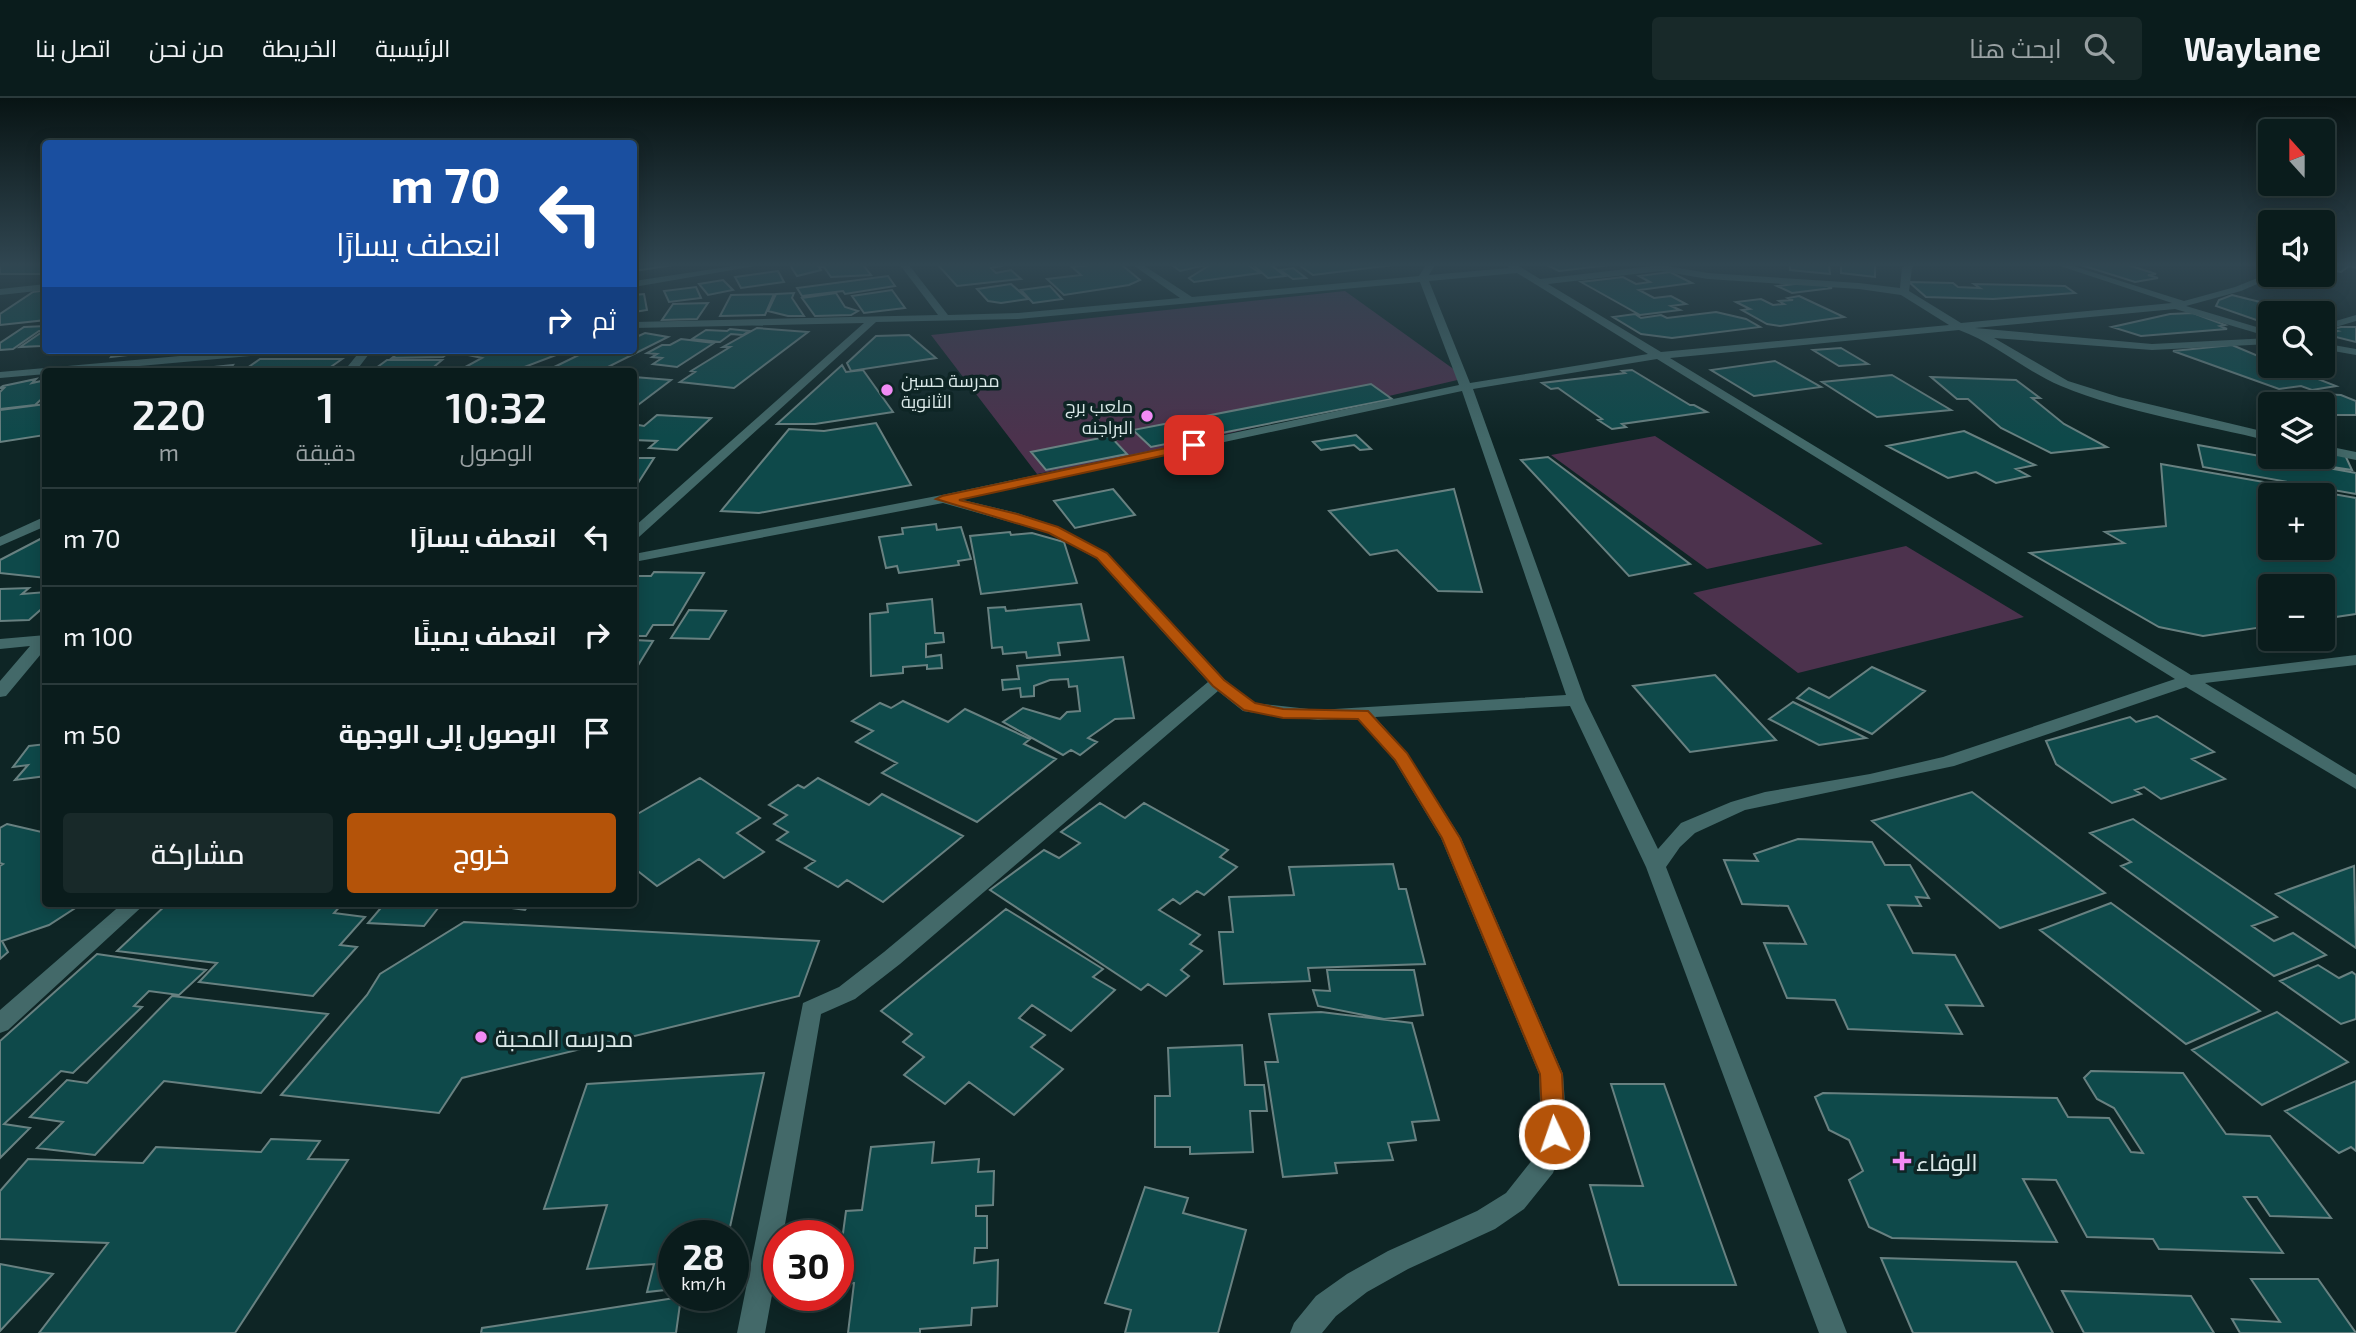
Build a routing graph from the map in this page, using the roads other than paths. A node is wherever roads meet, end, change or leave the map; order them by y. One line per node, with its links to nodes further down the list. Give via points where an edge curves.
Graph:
1 (768, 323): 8 (street)
2 (870, 323): 28 (street)
3 (1441, 323): 22 (street)
4 (1603, 323): 17 (street)
5 (1953, 323): 9 (street)
6 (1994, 323): 9 (street)
7 (2235, 323): 10 (street)
8 (637, 326)
9 (1958, 326): 11 (street); 17 (street)
10 (2258, 330)
11 (1980, 334): 12 (street, via 2152,347); 23 (street, via 2064,383)
12 (2258, 342)
13 (2335, 348): 14 (street)
14 (2356, 352)
15 (239, 354): 18 (street)
16 (364, 354): 19 (street)
17 (1656, 356): 22 (street); 35 (street)
18 (80, 368)
19 (353, 368)
20 (42, 371): 21 (street)
21 (0, 375)
22 (1466, 387): 26 (street); 38 (street)
23 (2258, 434)
24 (2335, 452): 25 (street)
25 (2356, 456)
26 (942, 499): 30 (street); 36 (street, via 1054,530 1102,556)
27 (42, 522): 29 (street)
28 (637, 531)
29 (0, 542)
30 (637, 557)
31 (42, 640): 33 (street)
32 (42, 643): 37 (street)
33 (0, 644)
34 (2356, 660): 35 (street)
35 (2189, 680): 40 (street); 41 (street, via 1937,765 1738,806 1688,828)
36 (1218, 683): 39 (street, via 1250,707 1283,713); 44 (street, via 892,958 847,992 811,1009)
37 (0, 692)
38 (1576, 700): 39 (street); 41 (street)
39 (1363, 714): 45 (street, via 1401,757 1451,838 1551,1074 1554,1134 1544,1165 1515,1201 1486,1220 1357,1283 1326,1306)
40 (2356, 783)
41 (1656, 867): 46 (street)
42 (132, 907): 43 (street)
43 (0, 1024)
44 (751, 1333)
45 (1304, 1333)
46 (1833, 1333)

